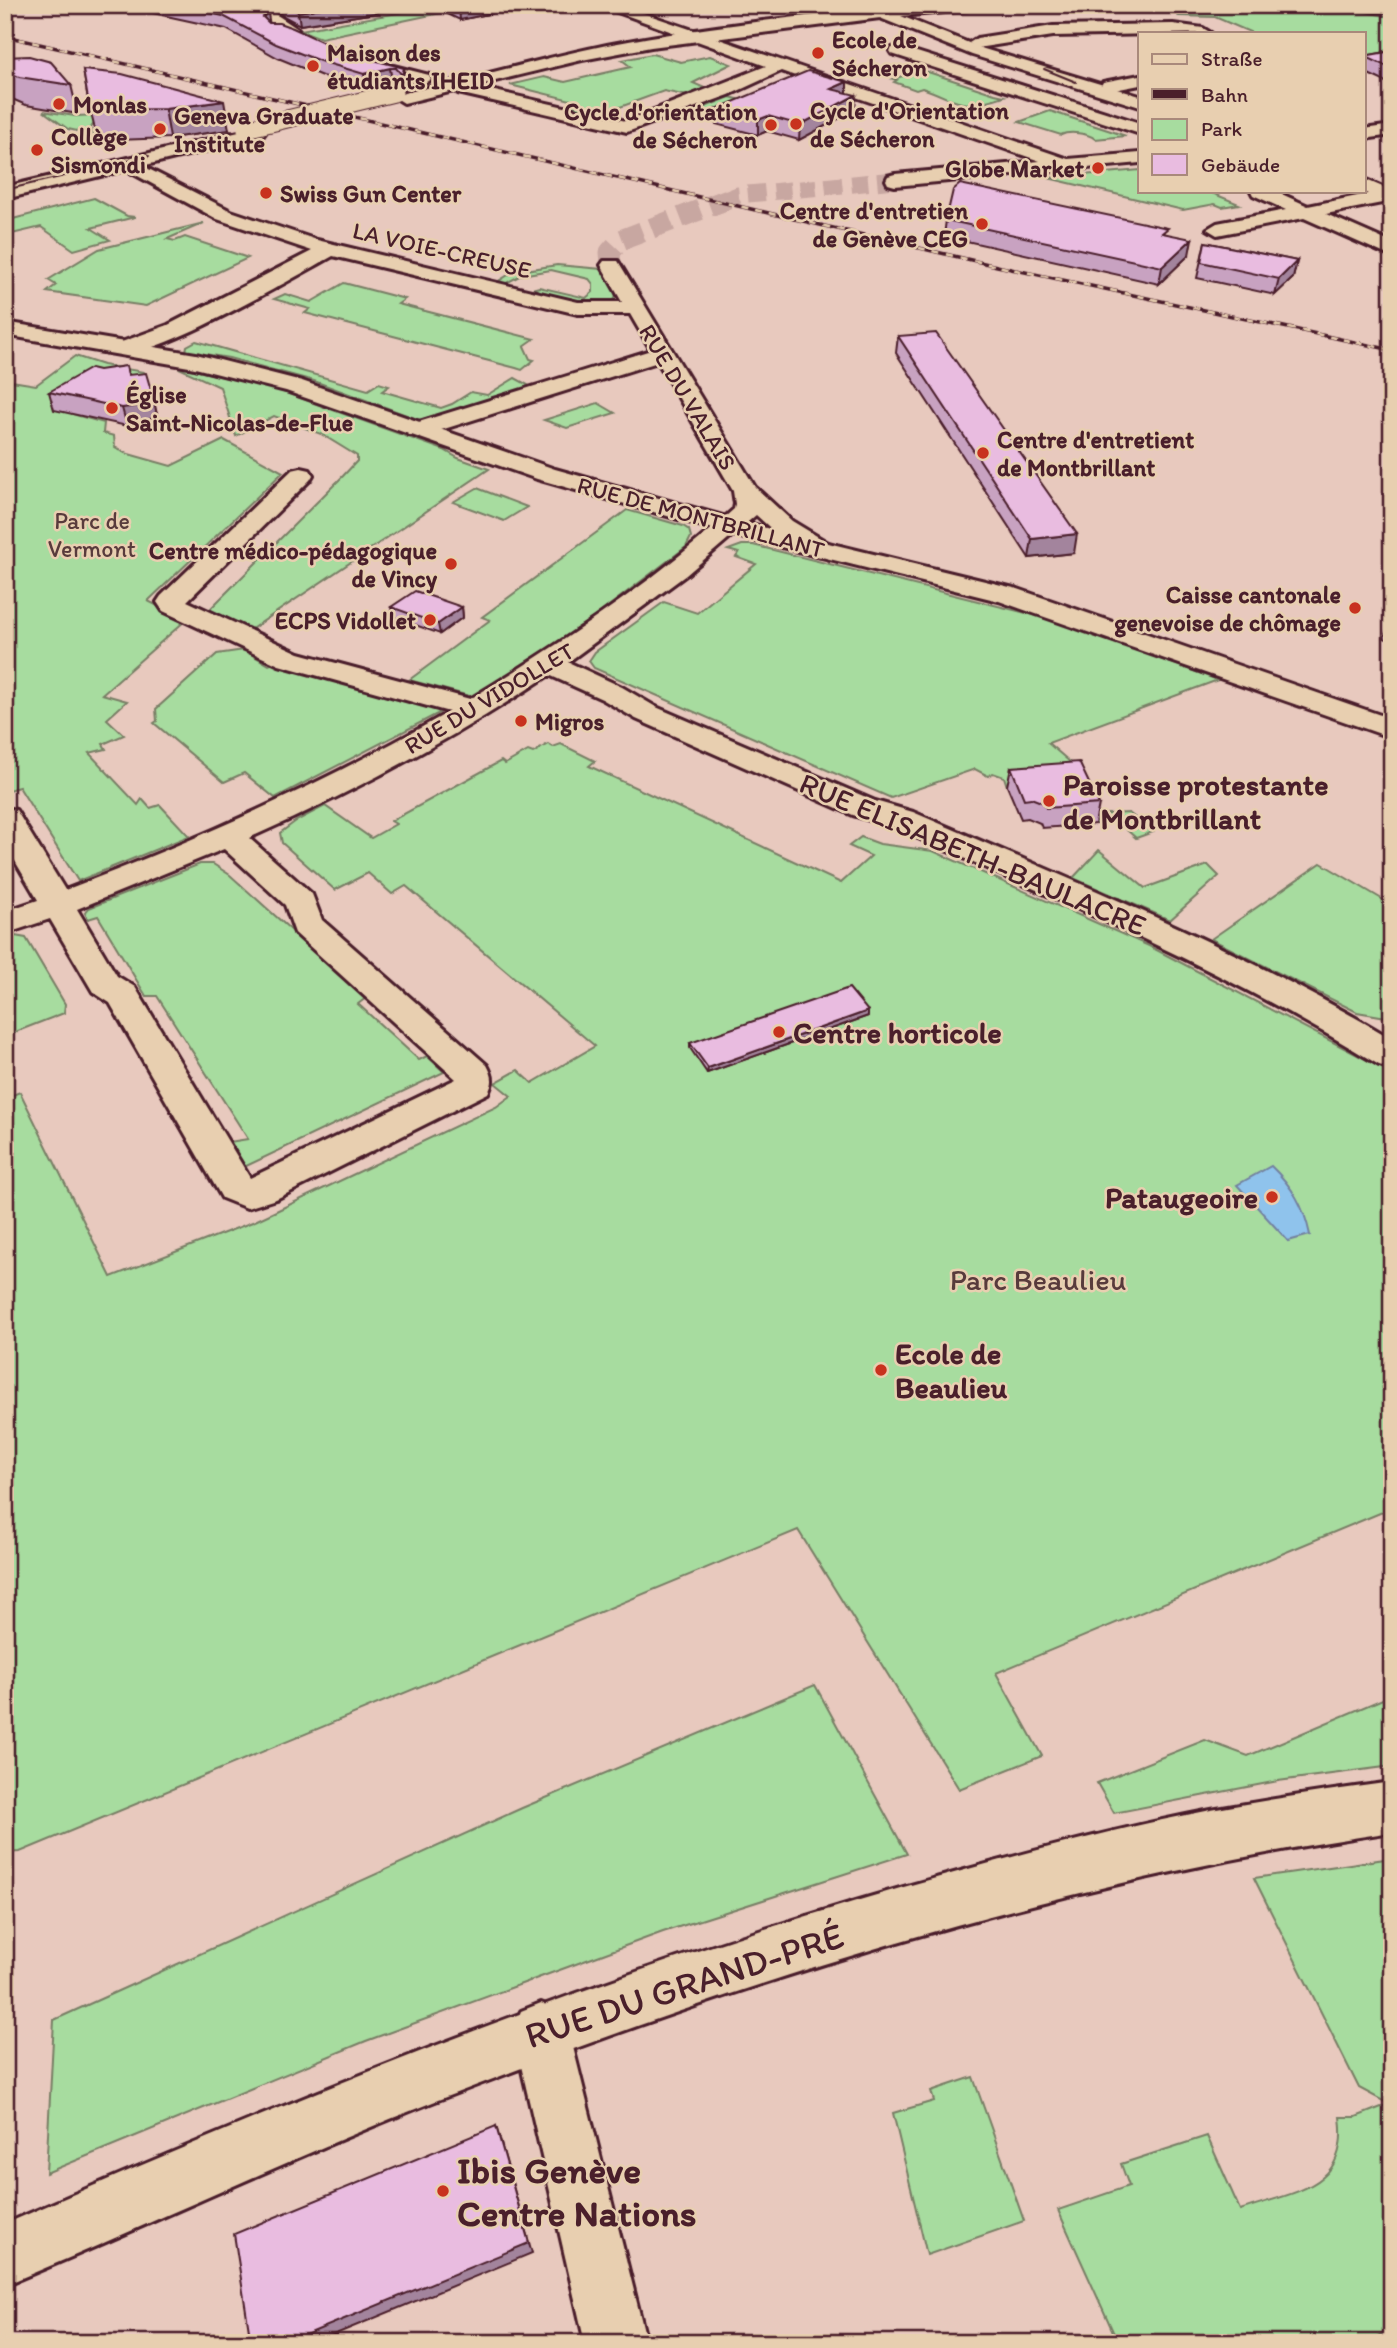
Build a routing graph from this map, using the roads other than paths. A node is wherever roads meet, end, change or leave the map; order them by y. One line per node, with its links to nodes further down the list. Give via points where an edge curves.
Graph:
1 (251, 5): 11 (street, via 284,30)
2 (967, 5): 6 (street)
3 (1370, 5): 5 (street)
4 (617, 6): 7 (street)
5 (1392, 6)
6 (887, 9): 9 (street); 10 (street); 12 (street)
7 (663, 32): 9 (street); 21 (street, via 488,69)
8 (1196, 32): 12 (street, via 1069,31)
9 (690, 34): 14 (street); 21 (street)
10 (936, 35): 19 (street); 24 (street, via 892,54)
11 (310, 40)
12 (977, 43): 19 (street)
13 (338, 54): 16 (street)
14 (780, 66): 18 (street); 20 (street, via 627,127)
15 (852, 75): 18 (street)
16 (423, 79)
17 (1138, 80): 19 (street)
18 (826, 81): 29 (street)
19 (1101, 88): 22 (street); 23 (street); 24 (street)
20 (464, 89)
21 (399, 95): 32 (street)
22 (1138, 95)
23 (1138, 101)
24 (1056, 103): 25 (street); 27 (street)
25 (1031, 111)
26 (992, 124): 29 (street)
27 (1138, 128)
28 (1392, 130): 30 (street)
29 (970, 131): 33 (street)
30 (1366, 134)
31 (1138, 158): 33 (street)
32 (123, 161): 36 (street); 39 (street); 43 (street, LA VOIE-CREUSE, via 228,217)
33 (1068, 165): 35 (street)
34 (1366, 179): 40 (street)
35 (895, 180)
36 (5, 185)
37 (1366, 186): 40 (street)
38 (1262, 192): 41 (street)
39 (5, 193)
40 (1391, 195): 41 (street)
41 (1305, 212): 42 (street); 44 (street)
42 (1217, 229)
43 (335, 251): 46 (street, LA VOIE-CREUSE, via 578,309); 47 (street)
44 (1392, 251)
45 (611, 265): 46 (street, RUE DU VALAIS)
46 (635, 308): 50 (street, RUE DU VALAIS)
47 (190, 327): 49 (street); 51 (street)
48 (5, 328): 49 (street, RUE DE MONTBRILLANT)
49 (127, 348): 51 (street, RUE DE MONTBRILLANT)
50 (662, 354): 52 (street); 54 (street, RUE DU VALAIS)
51 (163, 355): 52 (street, RUE DE MONTBRILLANT, via 294,386)
52 (417, 430): 55 (street, RUE DE MONTBRILLANT, via 546,474)
53 (301, 475): 58 (street, via 171,602 173,606 289,659)
54 (745, 491): 55 (street, RUE DU VALAIS, via 745,512); 56 (street, via 783,526)
55 (730, 526): 56 (street, RUE DE MONTBRILLANT); 57 (street, RUE DU VIDOLLET)
56 (821, 550): 59 (street, RUE DE MONTBRILLANT, via 1008,596)
57 (549, 664): 58 (street, RUE DU VIDOLLET); 64 (street, RUE ELISABETH-BAULACRE, via 646,713 864,808 902,819 1172,939 1300,1003)
58 (476, 710): 61 (street, RUE DU VIDOLLET, via 371,768)
59 (1392, 729)
60 (5, 817): 62 (street)
61 (228, 836): 62 (street, RUE DU VIDOLLET); 62 (street, via 300,901 307,925 474,1074 475,1084 247,1193 236,1188 123,995 105,984)
62 (58, 905): 63 (street, RUE DU VIDOLLET)
63 (5, 923)
64 (1392, 1056)
65 (1392, 1807): 66 (street, RUE DU GRAND-PRÉ, via 1184,1841 1040,1874 825,1936)
66 (541, 2031): 67 (street, RUE DU GRAND-PRÉ, via 174,2179); 68 (street)
67 (5, 2255)
68 (615, 2343)

